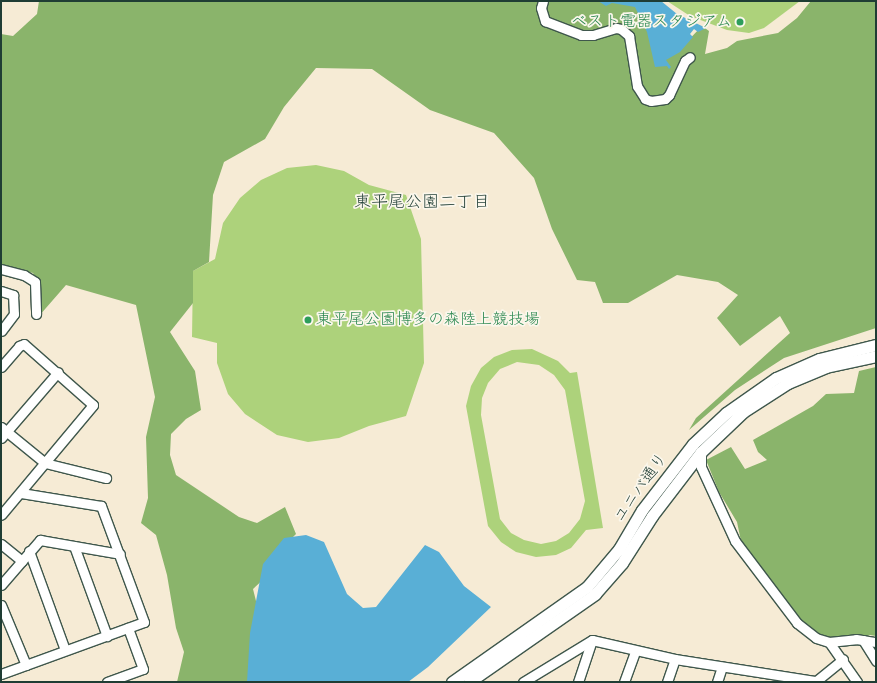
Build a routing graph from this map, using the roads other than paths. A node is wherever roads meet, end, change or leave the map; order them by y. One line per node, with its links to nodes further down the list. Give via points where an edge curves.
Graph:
1 (543, 1): 2 (street, via 541,8 545,21 581,35 622,29 629,36 637,86 645,99 665,99 685,61)
2 (690, 57)
3 (1, 269): 5 (street, via 24,275 35,282)
4 (1, 292): 6 (street, via 13,295 14,314)
5 (36, 314)
6 (1, 331)
7 (876, 345): 12 (street, ユニバ通り, via 819,359 776,378 726,413)
8 (876, 356): 13 (street, ユニバ通り, via 826,367 771,392 743,412)
9 (1, 367): 10 (street, via 19,346 24,344)
10 (58, 372): 11 (street); 14 (street, via 93,405)
11 (3, 432): 14 (street)
12 (693, 444): 13 (street); 41 (street, ユニバ通り, via 642,510 619,549 586,587)
13 (701, 452): 29 (street, via 701,467 735,541 797,623 816,638); 42 (street, ユニバ通り, via 652,516 622,562 595,594)
14 (45, 462): 15 (street); 16 (street)
15 (106, 478)
16 (21, 493): 17 (street); 21 (street, via 101,506)
17 (1, 516)
18 (1, 544): 22 (street)
19 (74, 546): 20 (street, via 40,540); 21 (street); 26 (street)
20 (29, 551): 22 (street); 31 (street)
21 (120, 554): 25 (street, via 144,622)
22 (22, 561): 23 (street)
23 (1, 585)
24 (1, 605): 36 (street)
25 (128, 628): 26 (street); 40 (street, via 143,669)
26 (107, 636): 31 (street)
27 (592, 640): 32 (street); 43 (street); 44 (street)
28 (863, 640): 29 (street); 30 (street); 35 (street)
29 (829, 642): 34 (street)
30 (876, 642)
31 (65, 650): 36 (street)
32 (635, 651): 33 (street); 45 (street)
33 (675, 659): 37 (street); 46 (street)
34 (843, 659): 39 (street); 48 (street)
35 (876, 661)
36 (26, 665): 38 (street)
37 (722, 667): 39 (street); 47 (street)
38 (1, 674)
39 (816, 681)
40 (106, 682)
41 (452, 682)
42 (469, 682)
43 (523, 682)
44 (578, 682)
45 (624, 682)
46 (667, 682)
47 (717, 682)
48 (857, 682)

